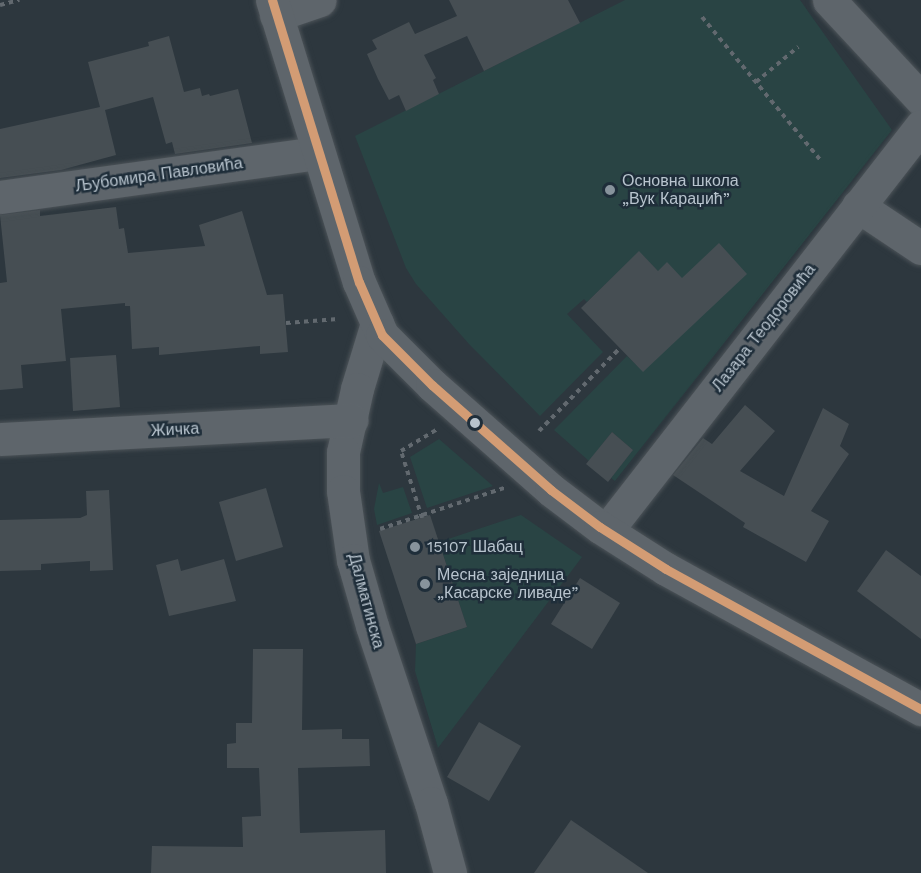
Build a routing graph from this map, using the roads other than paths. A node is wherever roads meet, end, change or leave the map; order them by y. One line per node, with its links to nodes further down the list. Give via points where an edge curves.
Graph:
1 (320, 0): 3 (street)
2 (829, 0): 4 (street)
3 (274, 8): 6 (street)
4 (921, 99)
5 (921, 126): 8 (street, Лазара Теодоровића)
6 (318, 153): 7 (street, Љубомира Павловића); 10 (street, via 359,282)
7 (0, 198)
8 (858, 206): 9 (street); 13 (street, Лазара Теодоровића)
9 (921, 248)
10 (377, 323): 11 (street, Далматинска); 13 (street, via 382,334 419,374 551,490)
11 (351, 420): 12 (street, Жичка); 15 (street, Далматинска, via 343,481 353,560)
12 (0, 439)
13 (607, 530): 14 (street, via 666,568)
14 (921, 710)
15 (450, 873)

